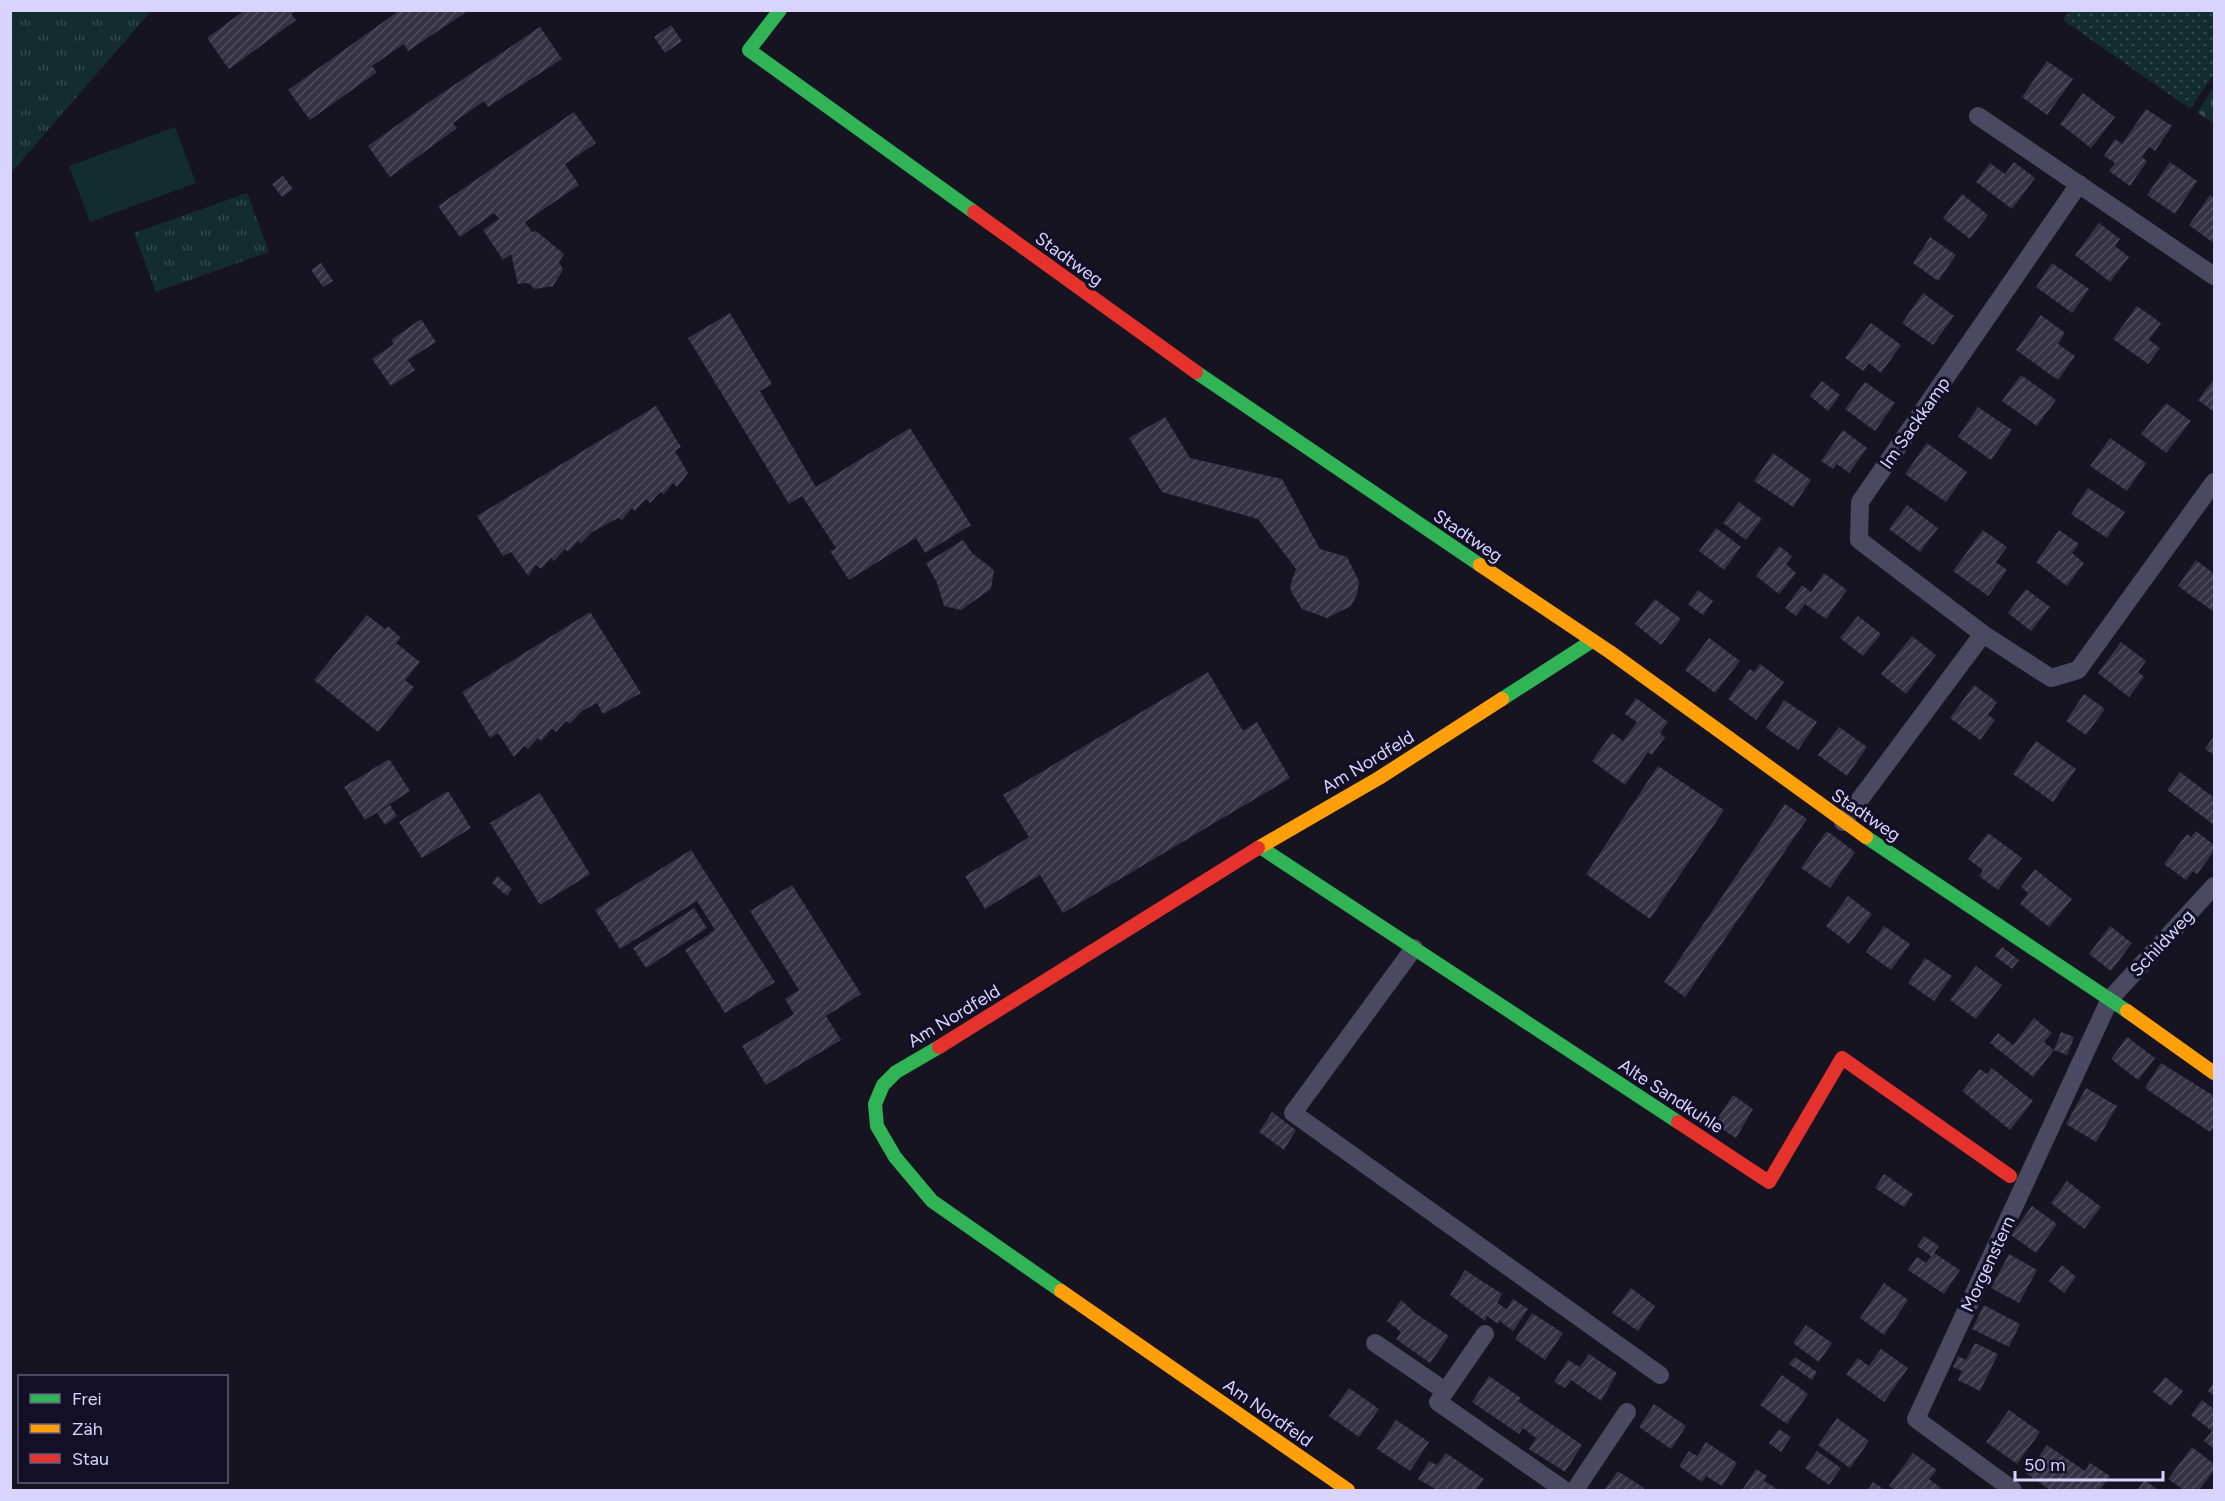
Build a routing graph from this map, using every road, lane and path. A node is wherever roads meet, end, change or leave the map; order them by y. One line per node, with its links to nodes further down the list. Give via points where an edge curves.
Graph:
1 (780, 10): 7 (street, Stadtweg, via 749,51 1172,355)
2 (1978, 117): 3 (street)
3 (2079, 184): 4 (street); 6 (street, Im Sackkamp, via 1860,502 1859,540)
4 (2214, 276)
5 (2214, 482): 6 (street, Im Sackkamp, via 2078,670 2051,678)
6 (1983, 634): 8 (street)
7 (1592, 641): 8 (street, Stadtweg); 9 (street, Am Nordfeld, via 1379,778)
8 (1843, 822): 12 (street, Stadtweg)
9 (1260, 847): 11 (street, Alte Sandkuhle); 20 (street, Am Nordfeld, via 896,1072 883,1085 875,1104 877,1126 895,1157 932,1201)
10 (2214, 886): 12 (street, Schildweg)
11 (1414, 948): 14 (street, Alte Sandkuhle, via 1769,1182 1842,1058); 17 (street, via 1293,1113)
12 (2110, 999): 13 (street, Stadtweg); 23 (street, Morgenstern, via 1916,1419)
13 (2214, 1072)
14 (2010, 1176)
15 (1485, 1334): 18 (street)
16 (1375, 1343): 18 (street)
17 (1660, 1375)
18 (1445, 1391): 21 (street, via 1438,1402)
19 (1627, 1412): 22 (street)
20 (1348, 1491)
21 (1564, 1491)
22 (1575, 1491)
23 (2013, 1491)

